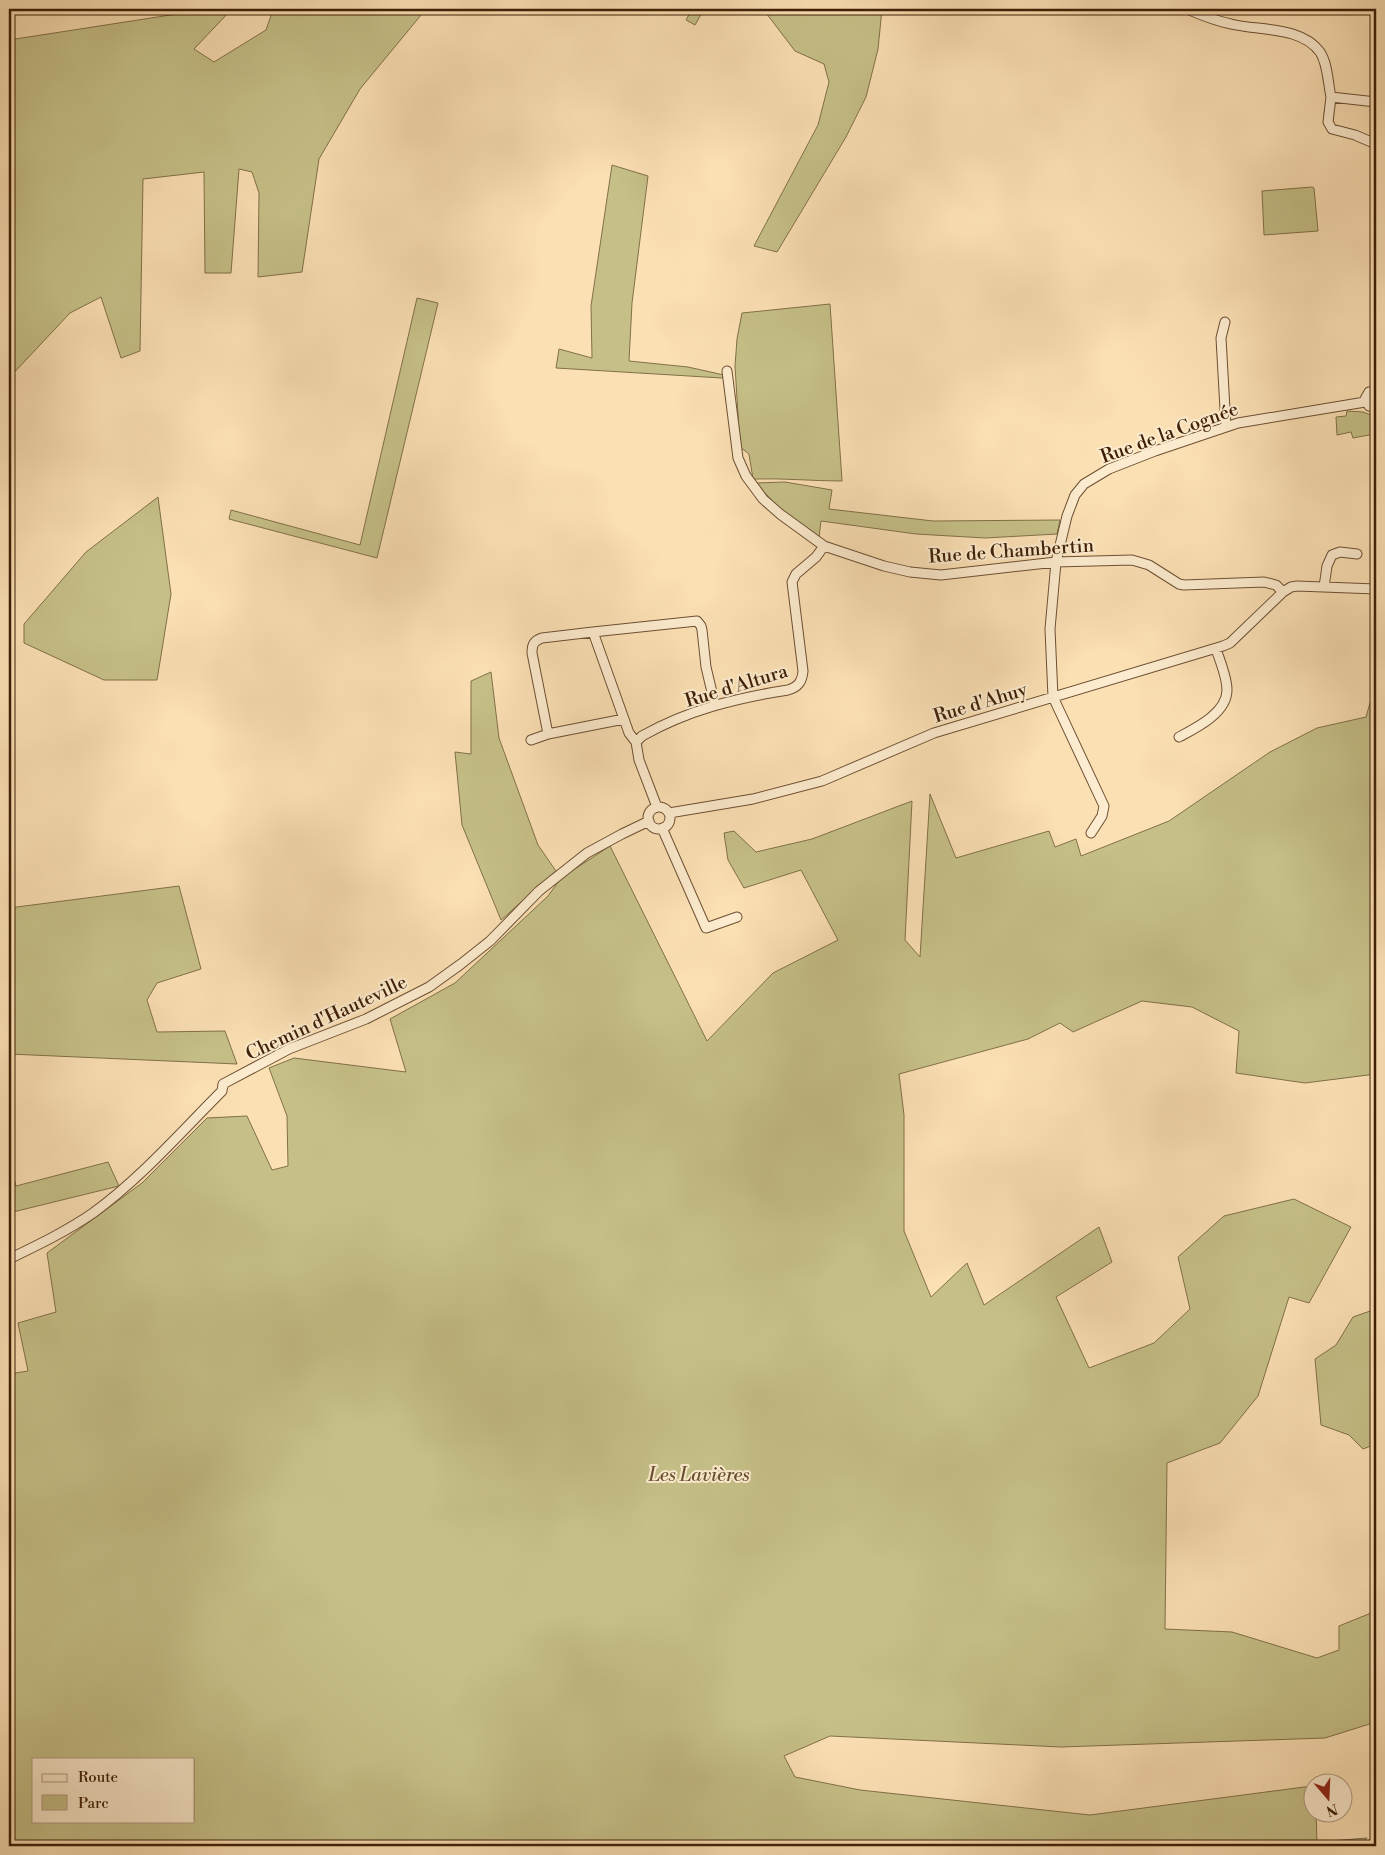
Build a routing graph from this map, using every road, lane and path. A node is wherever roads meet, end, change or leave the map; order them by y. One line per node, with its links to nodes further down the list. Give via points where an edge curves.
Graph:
1 (1187, 9): 2 (street, via 1230,24 1301,37 1322,57)
2 (1331, 97): 3 (street); 4 (street, via 1328,122 1332,129)
3 (1376, 102)
4 (1376, 144)
5 (1376, 217): 6 (street)
6 (1376, 235)
7 (1225, 322): 12 (street, via 1221,338)
8 (727, 371): 13 (street, Rue de Chambertin, via 738,458 746,476 769,504)
9 (1376, 390): 10 (street, via 1367,394)
10 (1366, 402): 11 (street); 12 (street, Rue de la Cognée, via 1253,419)
11 (1376, 407)
12 (1226, 427): 15 (street, Rue de la Cognée, via 1109,469 1084,484 1070,507)
13 (824, 546): 15 (street, Rue de Chambertin, via 884,566 925,574 954,574); 22 (street, Rue d'Altura, via 792,582 803,671 801,681 788,690)
14 (1357, 554): 16 (street, via 1340,552 1332,555)
15 (1056, 562): 18 (street, Rue de Chambertin, via 1132,560 1149,565 1179,584 1264,582 1276,585); 21 (street, Rue de la Cognée, via 1050,629)
16 (1324, 587): 17 (street); 18 (street, via 1298,586)
17 (1376, 589)
18 (1283, 592): 20 (street, Rue d'Ahuy, via 1230,643)
19 (593, 632): 22 (street, via 697,621 702,630); 23 (street); 24 (street, via 542,638 533,644)
20 (1216, 649): 21 (street, Rue d'Ahuy); 25 (street, via 1227,695 1214,715)
21 (1054, 696): 29 (street, Rue d'Ahuy, via 934,733 813,783 753,799); 32 (street, via 1104,806 1102,816)
22 (714, 705): 27 (street, Rue d'Altura, via 651,731)
23 (624, 719): 24 (street); 27 (street)
24 (548, 734): 26 (street)
25 (1179, 737)
26 (531, 740)
27 (636, 742): 28 (street, via 639,760)
28 (657, 807): 29 (street); 30 (street, via 650,813)
29 (669, 813): 31 (street, via 669,823)
30 (649, 821): 31 (street, via 655,828); 34 (street, Chemin d'Hauteville, via 587,853 539,891 490,941 429,987 366,1019 289,1049 222,1084 222,1091 128,1185 93,1213)
31 (662, 828): 33 (street, via 706,928)
32 (1091, 833)
33 (737, 916)
34 (9, 1259)

